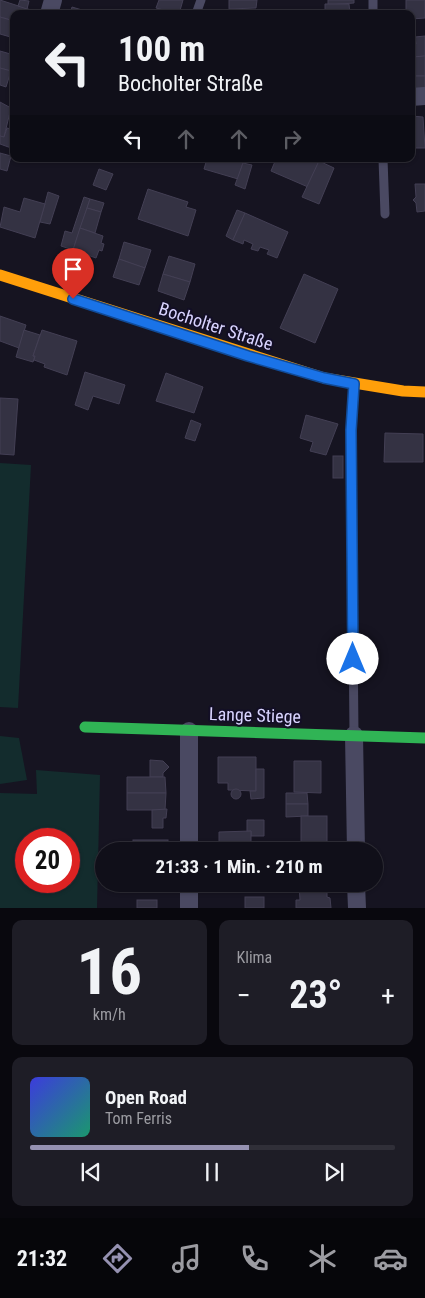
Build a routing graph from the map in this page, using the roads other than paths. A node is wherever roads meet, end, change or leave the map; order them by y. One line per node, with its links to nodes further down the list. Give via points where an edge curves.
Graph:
1 (383, 162): 2 (lane)
2 (385, 214)
3 (0, 275): 4 (street, Bocholter Straße, via 248,356)
4 (354, 384): 5 (street, Bocholter Straße); 8 (lane, via 351,430)
5 (425, 392)
6 (85, 726): 7 (street, Lange Stiege)
7 (189, 731): 8 (street, Lange Stiege); 10 (street)
8 (354, 735): 9 (street, Lange Stiege); 11 (street)
9 (425, 738)
10 (189, 842)
11 (356, 842)
12 (189, 892): 14 (street)
13 (356, 892): 15 (street)
14 (189, 908)
15 (357, 908)

